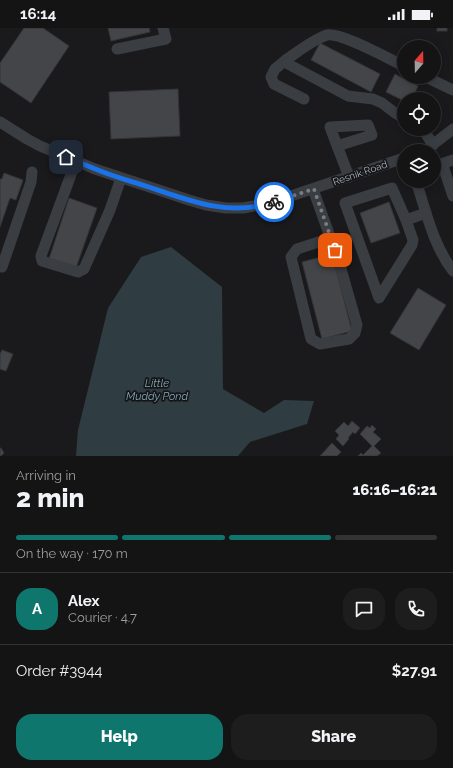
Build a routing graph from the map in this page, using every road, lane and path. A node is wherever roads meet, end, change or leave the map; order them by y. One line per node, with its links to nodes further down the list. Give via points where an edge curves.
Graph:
1 (163, 28): 2 (street, via 166,38)
2 (117, 49)
3 (287, 59): 4 (street, via 329,35 346,38); 7 (street, via 275,69 271,77 274,84); 8 (street, via 288,64 348,96 373,99)
4 (397, 63)
5 (441, 84): 6 (street)
6 (453, 90)
7 (304, 100)
8 (397, 113)
9 (0, 122): 15 (street, Resnik Road, via 26,140)
10 (453, 129): 11 (street)
11 (434, 144)
12 (337, 146): 17 (street)
13 (397, 160): 17 (street, Resnik Road)
14 (453, 160): 21 (street, via 444,163)
15 (76, 161): 18 (street, Resnik Road); 18 (street, via 41,256 42,261 78,272 84,269)
16 (32, 172): 25 (street, via 31,182)
17 (349, 177): 20 (street, Resnik Road)
18 (121, 178): 20 (street, Resnik Road, via 206,205 226,208 270,204)
19 (418, 188): 22 (street)
20 (314, 189): 24 (street)
21 (453, 196)
22 (426, 213): 23 (street); 26 (street, via 443,255)
23 (406, 220): 23 (street, via 392,188 344,203 379,298 412,245 413,240)
24 (331, 238): 24 (street, via 357,325 355,334 349,339 320,344 311,339 292,257 297,249)
25 (2, 267)
26 (453, 271)

